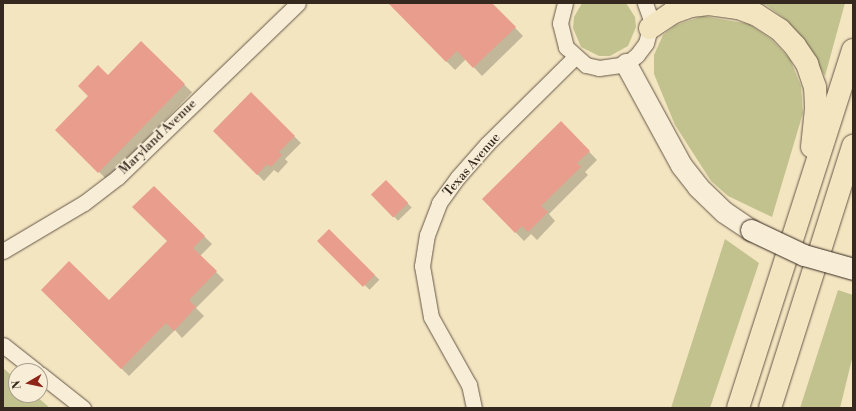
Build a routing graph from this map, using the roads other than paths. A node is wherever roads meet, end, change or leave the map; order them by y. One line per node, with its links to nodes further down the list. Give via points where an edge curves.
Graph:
1 (298, 3): 11 (street, Maryland Avenue, via 118,177 84,203)
2 (565, 3): 6 (street, via 560,22 561,35)
3 (645, 3): 4 (street, via 650,17)
4 (650, 28): 7 (street, via 646,42 637,55); 9 (highway, via 672,13 691,6 709,4 738,8 757,15 780,30 807,64 815,87 816,109)
5 (853, 50): 9 (highway)
6 (574, 57): 7 (street, via 586,65 599,68); 18 (street, Texas Avenue, via 487,144 458,177 439,203 427,235 422,266 431,317 468,385)
7 (626, 64): 12 (main road, bridge, via 681,165 698,187 724,212 751,230 804,255)
8 (853, 146): 13 (highway)
9 (809, 184): 19 (highway)
10 (853, 198): 13 (highway)
11 (3, 251)
12 (853, 269)
13 (804, 299): 20 (highway)
14 (3, 345): 15 (street)
15 (26, 363)
16 (48, 380): 17 (street)
17 (83, 408)
18 (474, 408)
19 (738, 408)
20 (770, 408)

